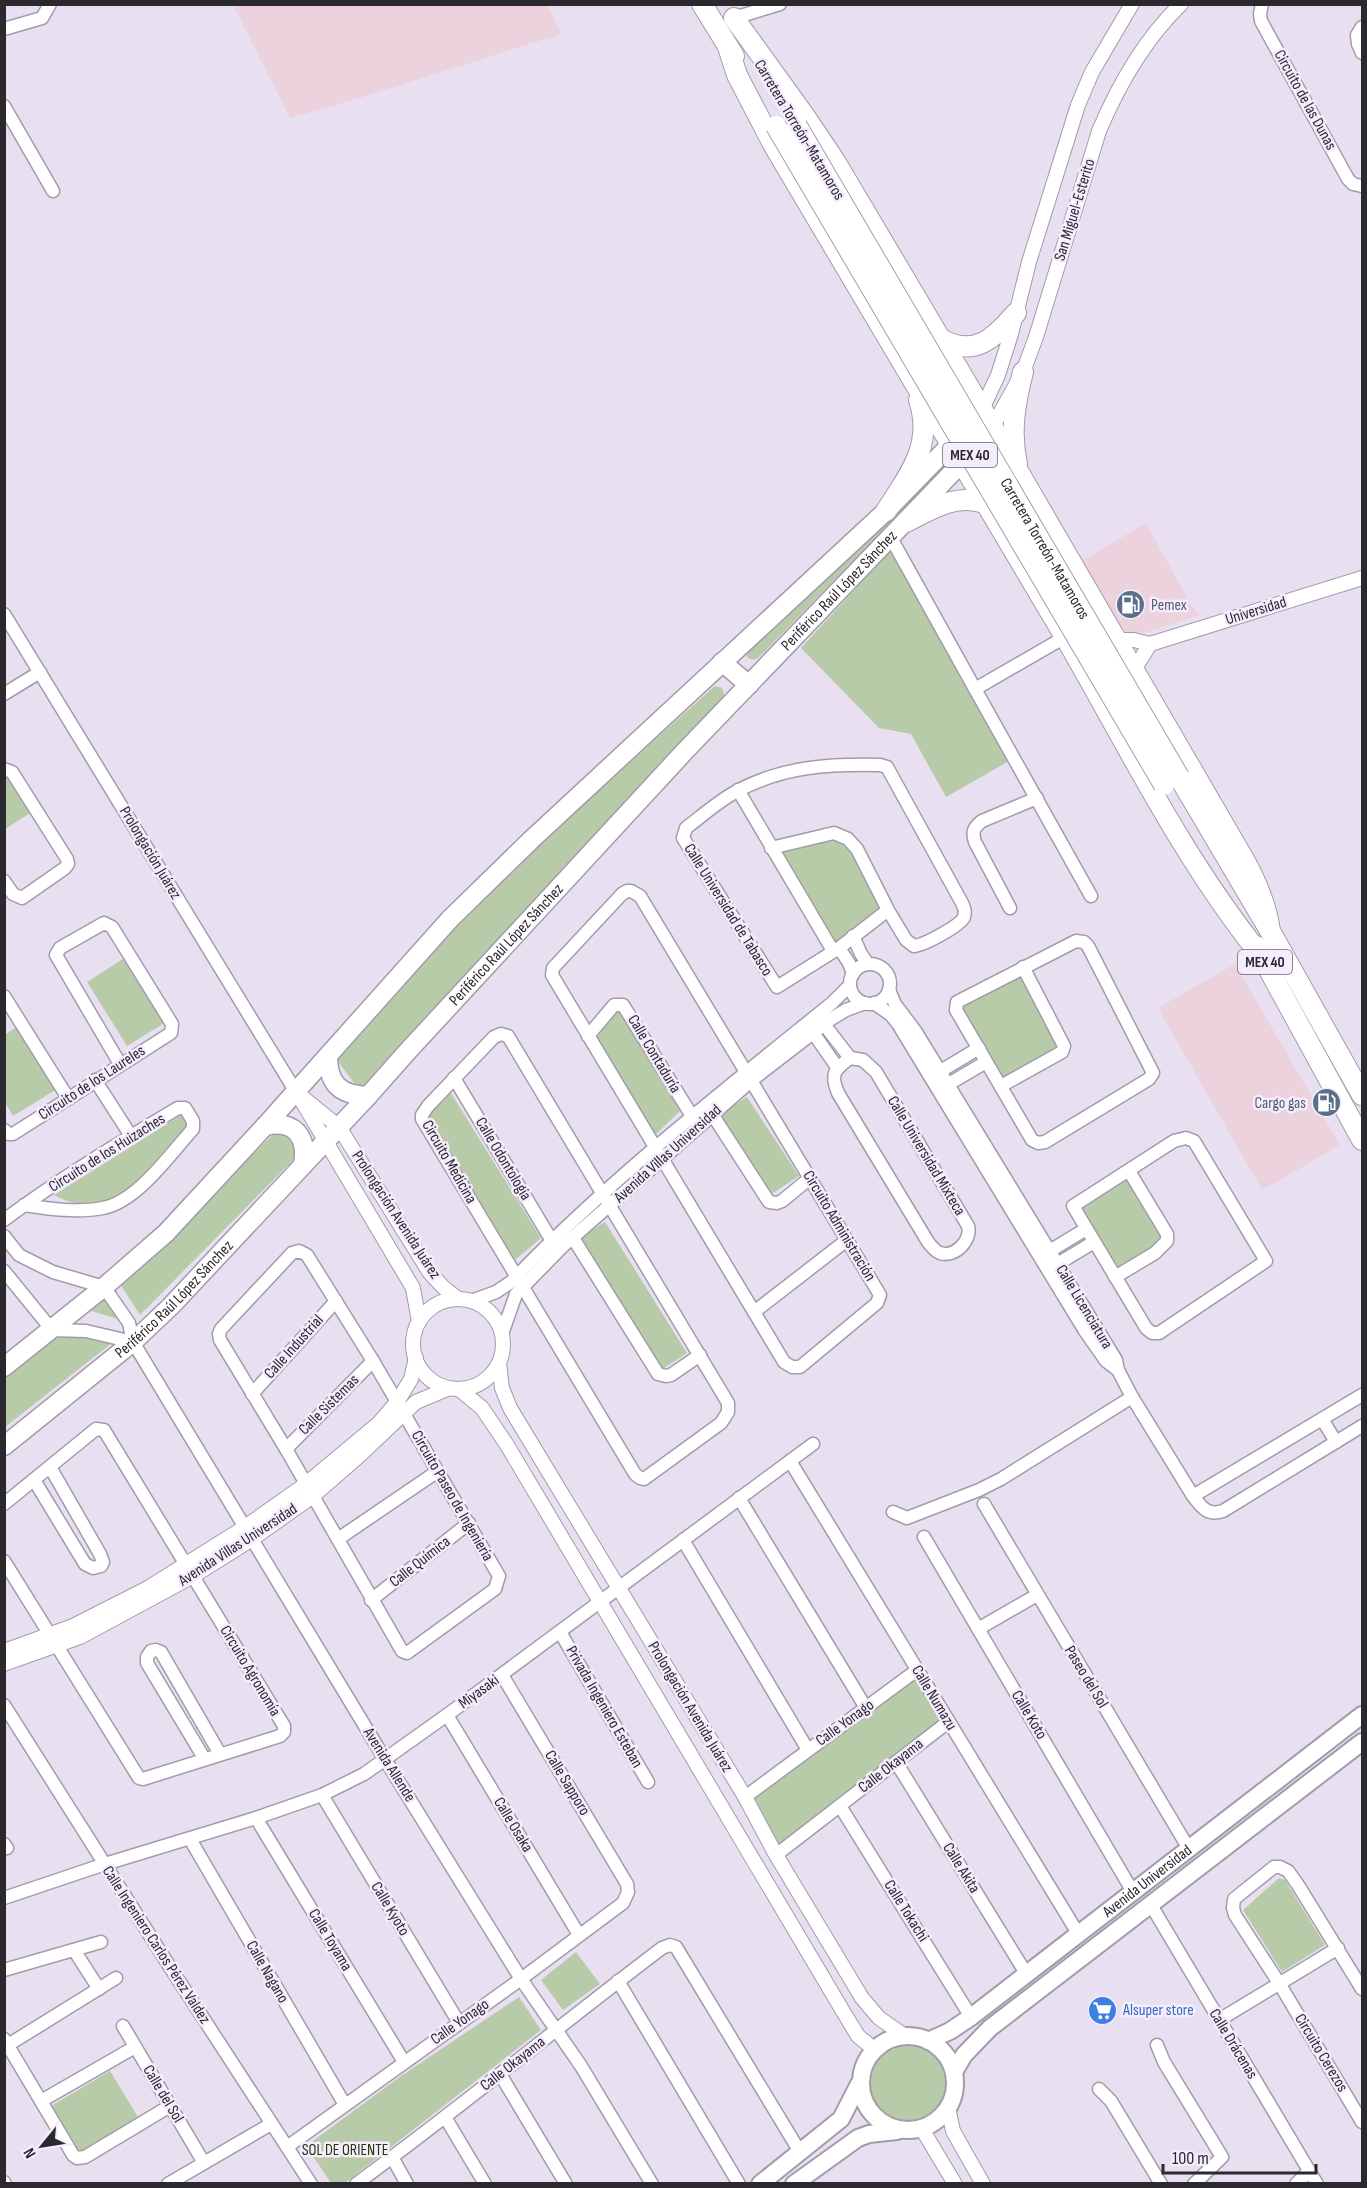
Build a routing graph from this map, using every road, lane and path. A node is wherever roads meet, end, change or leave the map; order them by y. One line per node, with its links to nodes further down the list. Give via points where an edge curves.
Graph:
1 (50, 4): 9 (street, via 42,18)
2 (702, 4): 10 (highway, MEX 40)
3 (780, 4): 7 (street)
4 (1132, 4): 15 (street, San Miguel-Esterito, via 1092,72 1078,105)
5 (1181, 4): 17 (street, San Miguel-Esterito, via 1136,63 1106,114)
6 (1262, 4): 13 (street, Circuito de las Dunas, via 1261,21 1348,179)
7 (730, 11): 16 (highway, via 834,161); 40 (highway, Carretera Torreón-Matamoros / MEX 40, bridge)
8 (1362, 27): 11 (street, via 1357,35)
9 (4, 28)
10 (728, 47): 18 (highway, via 737,75 774,146); 40 (highway, MEX 40, bridge)
11 (1362, 52)
12 (4, 106): 14 (street)
13 (1362, 186)
14 (53, 191)
15 (1016, 313): 16 (highway, via 993,336 974,346 953,346); 19 (street, San Miguel-Esterito, via 998,375)
16 (941, 339): 18 (highway, via 945,359 940,374 927,383); 19 (highway)
17 (1023, 372): 20 (street, San Miguel-Esterito); 23 (highway, via 1014,416)
18 (914, 383): 21 (highway); 25 (highway, via 922,409 923,442 917,462)
19 (982, 409): 20 (highway); 21 (main road, Periférico Raúl López Sánchez)
20 (992, 428): 22 (main road, Periférico Raúl López Sánchez); 23 (highway)
21 (951, 446): 22 (highway); 25 (main road, Periférico Raúl López Sánchez)
22 (962, 464): 24 (highway); 26 (main road, Periférico Raúl López Sánchez)
23 (1019, 472): 24 (highway, via 994,479 986,490); 31 (highway)
24 (985, 503): 26 (highway, via 956,500); 30 (highway)
25 (886, 511): 33 (main road, Periférico Raúl López Sánchez)
26 (906, 522): 27 (main road, Periférico Raúl López Sánchez)
27 (891, 538): 36 (main road, Periférico Raúl López Sánchez); 37 (street)
28 (1362, 578): 32 (street, Universidad)
29 (4, 614): 35 (street, Prolongación Juárez)
30 (1065, 637): 37 (street); 51 (highway, via 1190,857)
31 (1116, 640): 32 (street, Universidad); 34 (highway)
32 (1150, 644): 34 (street)
33 (723, 662): 36 (main road); 62 (main road, Periférico Raúl López Sánchez, via 450,919)
34 (1134, 670): 48 (highway, via 1256,880)
35 (40, 672): 38 (street); 73 (street, Prolongación Juárez)
36 (749, 685): 75 (main road, Periférico Raúl López Sánchez)
37 (975, 688): 42 (street)
38 (4, 694)
39 (7, 769): 44 (street, via 68,864 21,898)
40 (1171, 781): 48 (highway, Carretera Torreón-Matamoros / MEX 40); 51 (highway, MEX 40)
41 (738, 790): 43 (street); 47 (street, Calle Universidad de Tabasco, via 806,768 835,764 887,768 965,912 959,922 914,946); 50 (street, Calle Universidad de Tabasco, via 686,828 683,838 777,987)
42 (1037, 798): 45 (street); 46 (street, via 982,821 973,833)
43 (771, 848): 47 (street, Calle Universidad de Tabasco, via 834,833 843,836 856,849); 50 (street)
44 (4, 881)
45 (1091, 896)
46 (1010, 908)
47 (888, 910): 49 (street, Calle Universidad de Tabasco)
48 (1270, 931): 74 (highway, Carretera Torreón-Matamoros / MEX 40)
49 (854, 936): 50 (street, Calle Universidad de Tabasco); 52 (street)
50 (836, 950): 54 (street, via 849,963)
51 (1262, 957): 83 (highway, MEX 40)
52 (868, 964): 54 (street, via 859,967); 55 (street, via 883,969 890,982)
53 (1023, 967): 61 (street, via 956,1004); 71 (street, via 1064,1046 1062,1052); 71 (street, via 1076,941 1084,942 1153,1073 1038,1143 1032,1140)
54 (851, 979): 57 (street, via 852,993); 58 (street, Avenida Villas Universidad)
55 (889, 990): 57 (street, via 883,999); 67 (street, Calle Licenciatura)
56 (4, 996): 76 (street)
57 (870, 1003): 58 (street, Avenida Villas Universidad); 67 (street, Calle Licenciatura, via 891,1015)
58 (820, 1020): 59 (street, Avenida Villas Universidad); 63 (street, Calle Universidad Mixteca)
59 (810, 1028): 66 (street, Calle Universidad Mixteca); 68 (street, Avenida Villas Universidad)
60 (588, 1036): 68 (street, Circuito Administración, via 555,981 553,968 622,894 632,891 640,896); 78 (street, Calle Contaduría, via 614,1005 623,1005); 85 (street, Circuito Administración)
61 (979, 1048): 64 (street); 67 (street)
62 (328, 1056): 73 (main road, Periférico Raúl López Sánchez); 75 (main road, via 331,1078 338,1087 346,1093)
63 (850, 1058): 66 (street); 66 (street, Calle Universidad Mixteca, via 863,1060 876,1072 968,1226 966,1241 955,1250 937,1252 928,1242 838,1093 834,1077)
64 (987, 1062): 71 (street); 72 (street)
65 (120, 1064): 65 (street, Circuito de los Laureles, via 171,1033 173,1028 112,927 104,923 60,948 56,955); 70 (street, Circuito de los Laureles)
66 (837, 1067)
67 (936, 1074): 72 (street, Calle Licenciatura)
68 (749, 1076): 77 (street, Avenida Villas Universidad); 78 (street, Avenida Villas Universidad); 89 (street, Circuito Administración)
69 (454, 1078): 90 (street, Circuito Medicina, via 494,1036 508,1036); 98 (street, Calle Odontología); 105 (street, Circuito Medicina, via 428,1106 422,1119)
70 (95, 1080): 76 (street, Circuito de los Laureles); 82 (street)
71 (1001, 1086)
72 (943, 1087): 100 (street, Calle Licenciatura)
73 (296, 1092): 79 (main road, Periférico Raúl López Sánchez); 80 (street, Prolongación Avenida Juárez); 84 (street, Prolongación Avenida Juárez)
74 (1362, 1095)
75 (368, 1096): 80 (main road, Periférico Raúl López Sánchez)
76 (68, 1098): 81 (street, Circuito de los Laureles, via 13,1134)
77 (712, 1114): 86 (street, Avenida Villas Universidad); 89 (street, via 769,1202 782,1201)
78 (692, 1116): 85 (street, Avenida Villas Universidad)
79 (265, 1126): 87 (main road, via 282,1124 297,1132 305,1147); 106 (main road, Periférico Raúl López Sánchez, via 166,1233)
80 (339, 1127): 84 (main road, Periférico Raúl López Sánchez); 107 (street, Prolongación Avenida Juárez, via 430,1273 443,1287)
81 (7, 1132)
82 (131, 1136): 91 (street, Circuito de los Huizaches); 91 (street, Circuito de los Huizaches, via 182,1107 194,1125 145,1182 115,1204 81,1210)
83 (1362, 1140)
84 (325, 1142): 87 (main road, Periférico Raúl López Sánchez); 110 (street, Prolongación Avenida Juárez, via 413,1288)
85 (654, 1148): 86 (street, Circuito Administración); 90 (street, Avenida Villas Universidad)
86 (662, 1159): 92 (street, Avenida Villas Universidad); 109 (street, Circuito Administración)
87 (303, 1165): 113 (main road, Periférico Raúl López Sánchez)
88 (1129, 1171): 94 (street, via 1074,1204); 104 (street, via 1167,1234 1167,1241 1155,1253); 104 (street, via 1174,1141 1194,1141 1266,1261 1159,1333 1146,1328)
89 (810, 1178): 97 (street, Circuito Administración)
90 (601, 1193): 92 (street, Circuito Medicina); 98 (street, Avenida Villas Universidad)
91 (24, 1205): 93 (street, Circuito de los Huizaches)
92 (609, 1206): 96 (street, Avenida Villas Universidad); 114 (street, Circuito Medicina)
93 (4, 1220)
94 (1086, 1229): 99 (street); 100 (street)
95 (4, 1236): 101 (street)
96 (573, 1238): 105 (street, Avenida Villas Universidad); 114 (street, via 658,1374 671,1375)
97 (847, 1240): 109 (street); 109 (street, Circuito Administración, via 879,1299 800,1367 784,1362)
98 (552, 1241): 105 (street, Avenida Villas Universidad)
99 (1094, 1242): 102 (street); 104 (street)
100 (1045, 1254): 102 (street, Calle Licenciatura)
101 (19, 1255): 103 (street); 106 (street, via 52,1272)
102 (1053, 1268): 122 (street, Calle Licenciatura, via 1116,1360)
103 (4, 1269): 111 (street)
104 (1115, 1277)
105 (520, 1281): 107 (street, Avenida Villas Universidad); 112 (street, Avenida Villas Universidad); 114 (street, Circuito Medicina, via 640,1478 648,1477 726,1418 728,1403)
106 (104, 1287): 111 (main road, Periférico Raúl López Sánchez); 113 (street, Avenida Allende, via 129,1323)
107 (465, 1300): 110 (street, via 435,1305); 112 (street, via 491,1313)
108 (336, 1301): 116 (street, Circuito Paseo de Ingeniería); 120 (street, Calle Industrial); 120 (street, Circuito Paseo de Ingeniería, via 307,1254 295,1251 221,1329 220,1340)
109 (754, 1312)
110 (419, 1322): 115 (street, via 413,1343)
111 (52, 1330): 113 (street, via 94,1332); 118 (main road, Periférico Raúl López Sánchez)
112 (502, 1334): 117 (street)
113 (133, 1342): 128 (main road, Periférico Raúl López Sánchez); 141 (street, Avenida Allende)
114 (700, 1354)
115 (416, 1358): 119 (street, via 425,1374 437,1384); 123 (street, Avenida Villas Universidad)
116 (373, 1361): 123 (street, Circuito Paseo de Ingeniería); 129 (street, Calle Sistemas)
117 (499, 1363): 119 (street, via 486,1380); 147 (street, Prolongación Avenida Juárez, via 502,1389 510,1408)
118 (4, 1367)
119 (453, 1389): 123 (street, Avenida Villas Universidad); 150 (street, Prolongación Avenida Juárez, via 471,1398 488,1416)
120 (252, 1394): 129 (street, Circuito Paseo de Ingeniería)
121 (1362, 1395): 124 (street)
122 (1132, 1397): 135 (street, Calle Licenciatura); 139 (street, via 979,1490 907,1518)
123 (400, 1407): 132 (street, Circuito Paseo de Ingeniería); 134 (street, Avenida Villas Universidad)
124 (1323, 1419): 126 (street); 135 (street)
125 (1362, 1426): 126 (street)
126 (1336, 1442): 135 (street, via 1223,1511 1205,1510)
127 (813, 1444): 130 (street, Miyasaki)
128 (4, 1446)
129 (286, 1449): 134 (street, Circuito Paseo de Ingeniería)
130 (790, 1461): 136 (street, Miyasaki); 156 (street, Calle Numazu)
131 (50, 1467): 133 (street, Circuito Agronomía); 133 (street, via 100,1554 101,1566 84,1564); 146 (street, Circuito Agronomía, via 96,1429 104,1430)
132 (438, 1471): 140 (street, Circuito Paseo de Ingeniería); 143 (street)
133 (34, 1480): 137 (street, Circuito Agronomía)
134 (310, 1490): 141 (street, Avenida Villas Universidad); 143 (street, Circuito Paseo de Ingeniería)
135 (1193, 1496)
136 (739, 1498): 144 (street, Miyasaki); 159 (street)
137 (4, 1504)
138 (984, 1504): 148 (street, Paseo del Sol)
139 (893, 1512)
140 (469, 1524): 149 (street, Calle Química); 149 (street, Circuito Paseo de Ingeniería, via 499,1576 495,1589 407,1653 402,1651)
141 (248, 1533): 146 (street, Avenida Villas Universidad); 167 (street, Avenida Allende)
142 (924, 1537): 151 (street, Calle Koto)
143 (338, 1539): 149 (street, Circuito Paseo de Ingeniería)
144 (683, 1540): 147 (street, Miyasaki); 164 (street)
145 (4, 1561): 153 (street, Circuito Agronomía)
146 (189, 1570): 153 (street, Avenida Villas Universidad, via 148,1588); 165 (street, Circuito Agronomía, via 284,1726 280,1736)
147 (618, 1588): 150 (street, Miyasaki); 171 (street, Prolongación Avenida Juárez)
148 (1037, 1595): 151 (street); 175 (street, Paseo del Sol)
149 (371, 1600)
150 (599, 1603): 152 (street, Miyasaki); 205 (street, Prolongación Avenida Juárez, via 858,2036)
151 (978, 1629): 179 (street, Calle Koto)
152 (560, 1632): 157 (street, Miyasaki); 169 (street, Privada Ingeniero Esteban)
153 (53, 1641): 154 (street, Avenida Villas Universidad); 155 (street, Avenida Villas Universidad); 166 (street, Circuito Agronomía, via 139,1778)
154 (4, 1651)
155 (4, 1664)
156 (917, 1670): 159 (street, Calle Yonago); 162 (street, Calle Numazu)
157 (502, 1675): 160 (street, Miyasaki); 178 (street, Calle Sapporo, via 627,1884)
158 (4, 1705): 177 (street, Calle Ingeniero Carlos Pérez Valdez)
159 (866, 1708): 164 (street, Calle Yonago)
160 (447, 1715): 167 (street, Miyasaki); 182 (street, Calle Osaka)
161 (1362, 1715): 175 (main road, Avenida Universidad)
162 (948, 1722): 168 (street, Calle Okayama); 183 (street, Calle Numazu)
163 (1362, 1742): 181 (main road, Avenida Universidad)
164 (808, 1750): 171 (street, Calle Yonago)
165 (220, 1754): 166 (street, Circuito Agronomía); 166 (street, via 161,1652 150,1651 147,1662)
166 (204, 1758)
167 (386, 1761): 170 (street, Miyasaki); 190 (street, Avenida Allende)
168 (896, 1762): 172 (street, Calle Okayama); 188 (street, Calle Akita)
169 (648, 1782)
170 (322, 1795): 173 (street, Miyasaki); 197 (street, Calle Kyoto)
171 (745, 1797): 176 (street, Prolongación Avenida Juárez)
172 (840, 1806): 176 (street, Calle Okayama); 195 (street, Calle Tokachi)
173 (256, 1818): 174 (street, Miyasaki); 206 (street, Calle Toyama)
174 (189, 1839): 177 (street, Miyasaki); 212 (street, Calle Nagano)
175 (1189, 1849): 179 (main road, Avenida Universidad)
176 (776, 1855): 200 (street, Prolongación Avenida Juárez, via 862,1998 879,2018)
177 (105, 1864): 180 (street, Miyasaki); 217 (street, Calle Ingeniero Carlos Pérez Valdez)
178 (628, 1892): 182 (street, Calle Yonago, via 623,1903)
179 (1133, 1892): 183 (main road, Avenida Universidad)
180 (4, 1898)
181 (1151, 1905): 196 (street, Calle Drácenas); 207 (main road, Avenida Universidad, via 990,2028 964,2055)
182 (579, 1935): 190 (street, Calle Yonago)
183 (1079, 1935): 188 (main road, Avenida Universidad)
184 (101, 1942): 186 (street)
185 (1338, 1948): 192 (street); 192 (street, Circuito Cerezos, via 1288,1871 1274,1867 1234,1899 1233,1908); 194 (street, Circuito Cerezos)
186 (74, 1950): 187 (street); 193 (street)
187 (4, 1970)
188 (1027, 1975): 195 (main road, Avenida Universidad)
189 (116, 1978): 193 (street)
190 (521, 1979): 197 (street, Calle Yonago); 199 (street, Avenida Allende)
191 (618, 1981): 199 (street, Calle Okayama); 221 (street, Calle Okayama, via 662,1948 676,1947); 233 (street)
192 (1279, 1983): 196 (street); 216 (street, Circuito Cerezos)
193 (99, 1989): 202 (street)
194 (1362, 1989)
195 (971, 2017): 201 (main road, Avenida Universidad)
196 (1219, 2020): 224 (street, Calle Drácenas)
197 (459, 2023): 206 (street, Calle Yonago)
198 (123, 2026): 204 (street, Calle del Sol)
199 (556, 2029): 208 (street, Calle Okayama); 232 (street, Avenida Allende)
200 (904, 2036): 201 (main road); 205 (main road)
201 (928, 2041): 207 (main road, via 945,2054)
202 (6, 2042): 211 (street)
203 (1157, 2045): 239 (street, via 1222,2157)
204 (135, 2047): 211 (street); 213 (street, Calle del Sol)
205 (874, 2049): 209 (main road, via 863,2065)
206 (404, 2062): 212 (street, Calle Yonago)
207 (954, 2072): 214 (main road, via 955,2091)
208 (500, 2074): 215 (street, Calle Okayama); 231 (street)
209 (859, 2084): 219 (main road, via 871,2111); 221 (main road, via 841,2119)
210 (1099, 2089): 238 (street, via 1111,2101)
211 (41, 2101): 213 (street, via 78,2158)
212 (345, 2105): 220 (street, Calle Yonago)
213 (170, 2106): 223 (street, Calle del Sol)
214 (948, 2108): 218 (main road, via 933,2125); 237 (street, via 953,2132)
215 (445, 2117): 222 (street, Calle Okayama); 230 (street)
216 (1362, 2122)
217 (271, 2124): 220 (street, Calle Ingeniero Carlos Pérez Valdez); 223 (street)
218 (922, 2129): 219 (main road); 236 (street)
219 (897, 2131): 225 (main road, via 858,2138)
220 (287, 2147): 227 (street, Calle Ingeniero Carlos Pérez Valdez)
221 (800, 2152): 234 (main road)
222 (392, 2157): 228 (street, Calle Okayama); 229 (street)
223 (204, 2163): 226 (street)
224 (1309, 2171): 240 (street); 241 (street, Calle Drácenas)
225 (815, 2177): 235 (main road)
226 (168, 2184)
227 (311, 2184)
228 (356, 2184)
229 (407, 2184)
230 (485, 2184)
231 (566, 2184)
232 (652, 2184)
233 (739, 2184)
234 (760, 2184)
235 (794, 2184)
236 (955, 2184)
237 (983, 2184)
238 (1161, 2184)
239 (1194, 2184)
240 (1296, 2184)
241 (1317, 2184)

